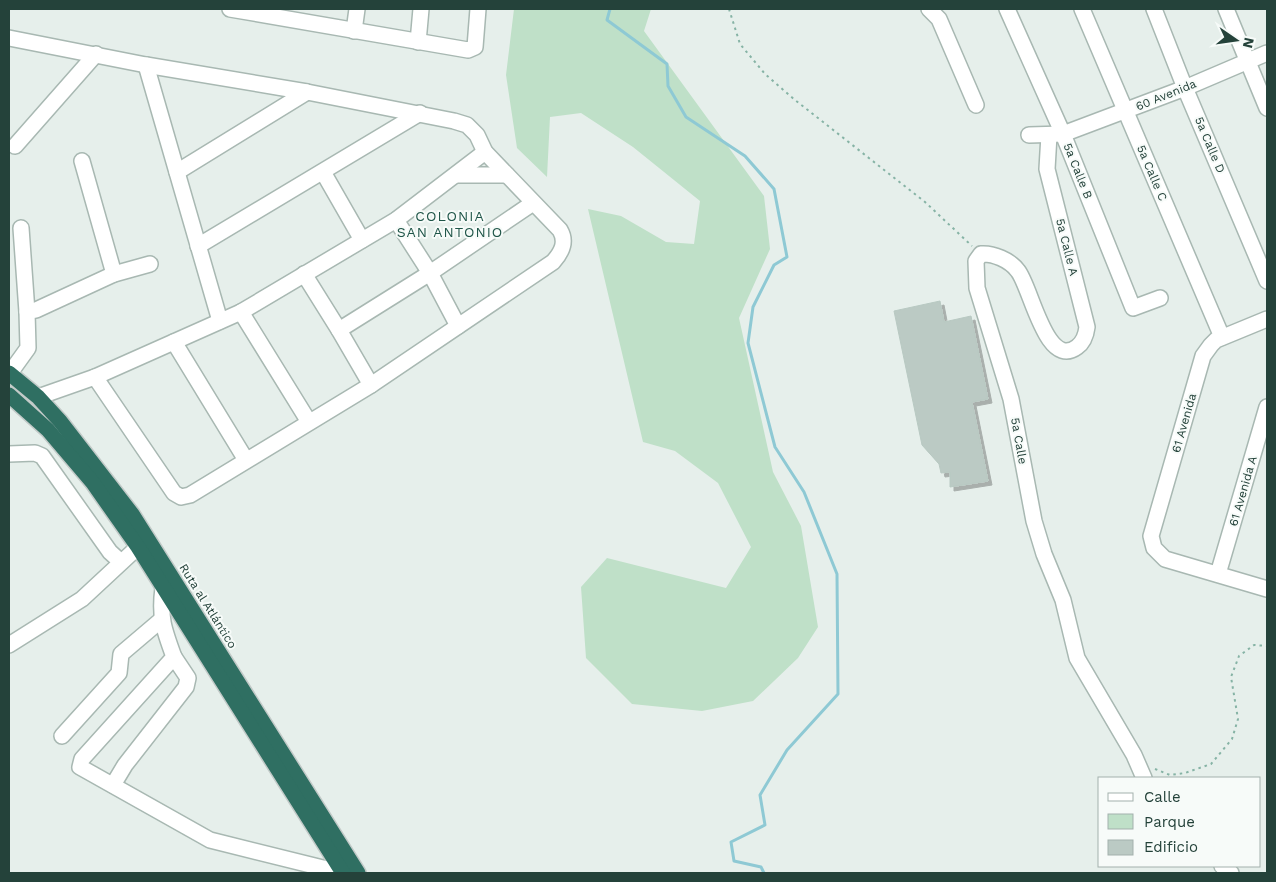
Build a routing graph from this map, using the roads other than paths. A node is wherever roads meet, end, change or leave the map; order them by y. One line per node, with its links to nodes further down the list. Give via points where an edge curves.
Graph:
1 (230, 9): 10 (street)
2 (357, 9): 11 (street)
3 (421, 9): 13 (street)
4 (478, 9): 13 (street, via 475,47 472,50)
5 (929, 9): 20 (street, via 939,19)
6 (1007, 9): 24 (street, 5a Calle B)
7 (1082, 9): 22 (street, 5a Calle C)
8 (1154, 9): 18 (street, 5a Calle D)
9 (1226, 9): 16 (street)
10 (293, 14): 11 (street)
11 (354, 31): 13 (street)
12 (9, 38): 15 (street)
13 (418, 42)
14 (1267, 53): 16 (street, 60 Avenida)
15 (96, 54): 17 (street); 26 (street)
16 (1247, 61): 18 (street, 60 Avenida); 21 (street)
17 (146, 65): 19 (street); 29 (street)
18 (1185, 88): 22 (street, 60 Avenida); 43 (street, 5a Calle D)
19 (307, 92): 23 (street); 29 (street)
20 (976, 105)
21 (1267, 108)
22 (1125, 112): 24 (street, 60 Avenida); 51 (street, 5a Calle C)
23 (420, 113): 27 (street, via 467,126 477,135); 30 (street)
24 (1056, 134): 25 (street); 38 (street, 5a Calle A, via 1047,169 1087,327 1080,346 1069,351 1053,345 1019,271 1009,262); 44 (street, 5a Calle B, via 1133,308)
25 (1029, 135)
26 (15, 146)
27 (485, 152): 31 (street); 32 (street)
28 (82, 161): 41 (street)
29 (177, 172): 37 (street)
30 (324, 172): 36 (street); 37 (street)
31 (456, 175): 32 (street); 34 (street)
32 (507, 175): 33 (street)
33 (533, 203): 40 (street); 49 (street, via 564,237 559,256)
34 (396, 220): 36 (street); 40 (street)
35 (21, 228): 45 (street)
36 (362, 240): 42 (street)
37 (198, 246): 48 (street)
38 (980, 254): 73 (street, 5a Calle, via 976,261 977,288 1011,399 1039,538 1062,600 1078,658 1134,755)
39 (150, 264): 41 (street)
40 (430, 273): 49 (street); 50 (street)
41 (114, 274): 45 (street)
42 (304, 274): 46 (street); 50 (street)
43 (1267, 281)
44 (1160, 298)
45 (27, 312): 52 (street)
46 (241, 312): 48 (street); 61 (street)
47 (1267, 319): 51 (street, 61 Avenida)
48 (220, 321): 53 (street)
49 (458, 326): 57 (street)
50 (339, 330): 57 (street)
51 (1222, 337): 66 (street, 61 Avenida, via 1203,356 1151,536 1154,548 1165,559)
52 (28, 339): 54 (street, via 21,341); 55 (street, via 28,348)
53 (174, 342): 56 (street); 63 (street)
54 (9, 357)
55 (9, 373): 59 (highway, Ruta al Atlántico)
56 (95, 377): 59 (street); 63 (street, via 174,493 181,497)
57 (370, 384): 61 (street)
58 (9, 395): 64 (highway, via 48,430 93,483)
59 (38, 398): 76 (highway, Ruta al Atlántico, via 60,421 132,514)
60 (1267, 407): 66 (street, 61 Avenida A)
61 (309, 422): 63 (street)
62 (9, 454): 65 (street, via 35,453 42,456)
63 (246, 460)
64 (138, 546): 65 (street); 67 (highway)
65 (120, 562): 70 (street, via 82,599)
66 (1218, 574): 68 (street)
67 (163, 588): 69 (street); 75 (highway)
68 (1267, 589)
69 (161, 620): 71 (street); 72 (street, via 121,654 119,673)
70 (9, 645)
71 (174, 657): 74 (street, via 188,678 186,687); 74 (street, via 82,759 80,767)
72 (62, 736)
73 (1149, 774)
74 (113, 785): 75 (street, via 210,840)
75 (343, 873)
76 (358, 873)

